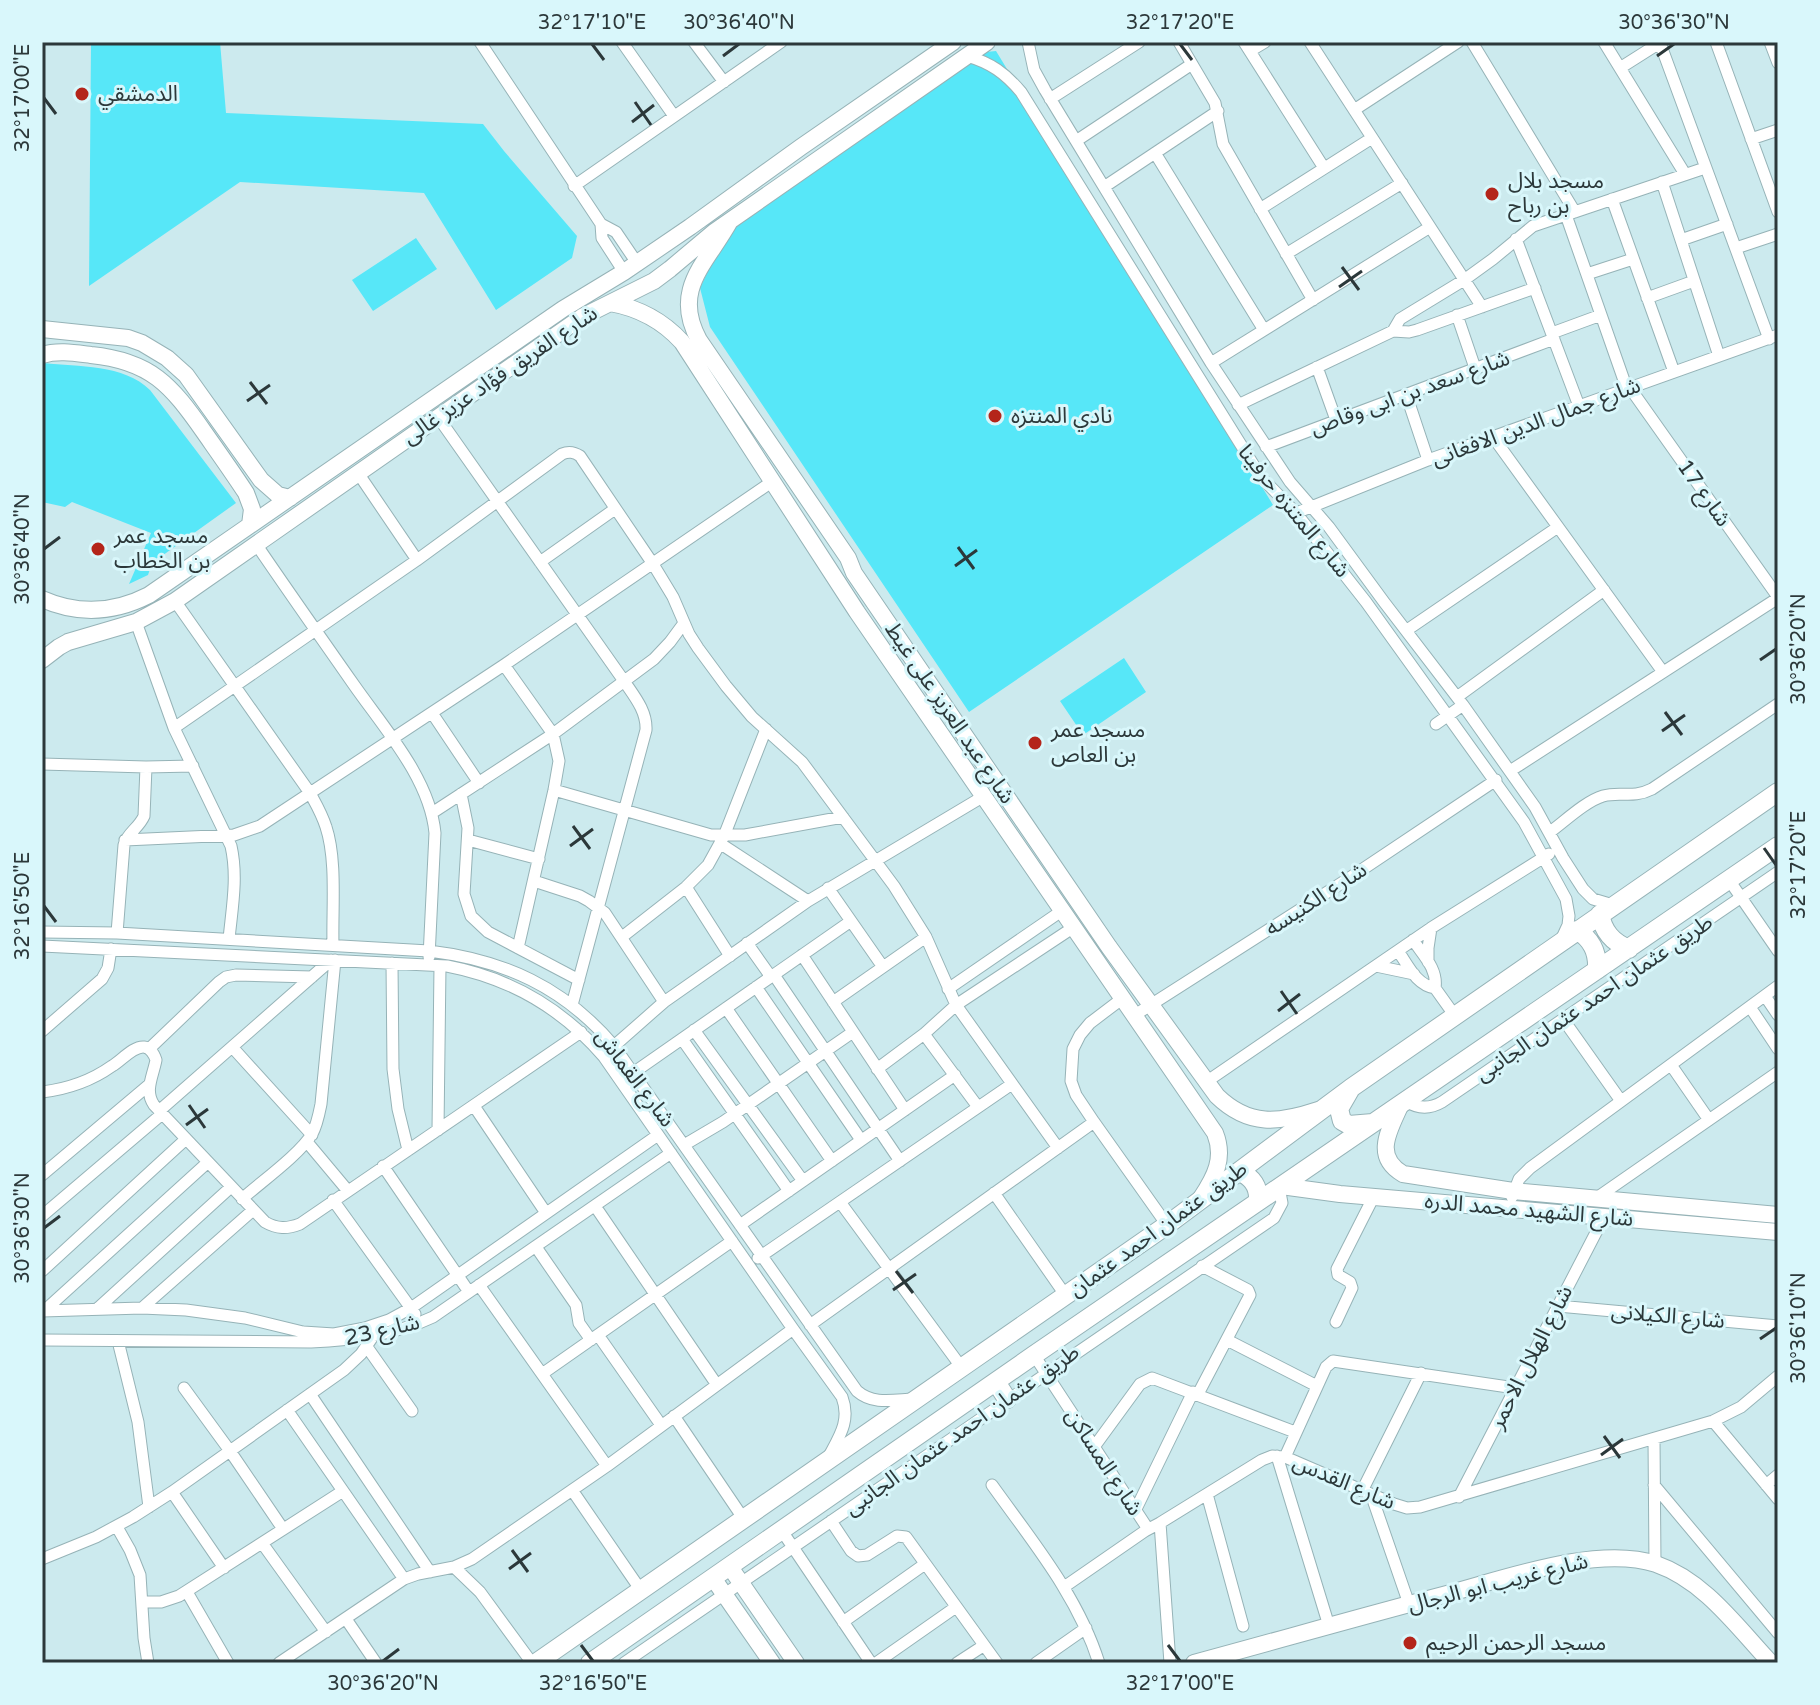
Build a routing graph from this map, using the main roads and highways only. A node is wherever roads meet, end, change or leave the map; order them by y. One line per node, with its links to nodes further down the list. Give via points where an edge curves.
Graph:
1 (1778, 792): 3 (main road, طريق عثمان احمد عثمان)
2 (1778, 846): 5 (main road, طريق عثمان احمد عثمان)
3 (1607, 909): 4 (main road, طريق عثمان احمد عثمان); 5 (main road, via 1605,929)
4 (1577, 930): 6 (main road, via 1594,947); 7 (main road, طريق عثمان احمد عثمان)
5 (1629, 949): 6 (main road, طريق عثمان احمد عثمان)
6 (1597, 970): 8 (main road, طريق عثمان احمد عثمان)
7 (1351, 1088): 8 (main road, via 1339,1109 1342,1121); 9 (main road, طريق عثمان احمد عثمان)
8 (1373, 1123): 10 (main road, طريق عثمان احمد عثمان)
9 (1239, 1172): 10 (main road, via 1254,1183); 13 (main road, طريق عثمان احمد عثمان)
10 (1258, 1201): 11 (main road, طريق عثمان احمد عثمان)
11 (996, 1382): 12 (main road); 15 (main road, طريق عثمان احمد عثمان)
12 (1007, 1399)
13 (887, 1420): 14 (main road, طريق عثمان احمد عثمان); 15 (main road, via 888,1436)
14 (859, 1439): 16 (main road, via 877,1445); 19 (main road, طريق عثمان احمد عثمان)
15 (906, 1444): 16 (main road, طريق عثمان احمد عثمان)
16 (879, 1464): 17 (main road, طريق عثمان احمد عثمان)
17 (820, 1504): 18 (main road); 20 (main road, طريق عثمان احمد عثمان)
18 (831, 1521)
19 (534, 1663)
20 (590, 1663)

